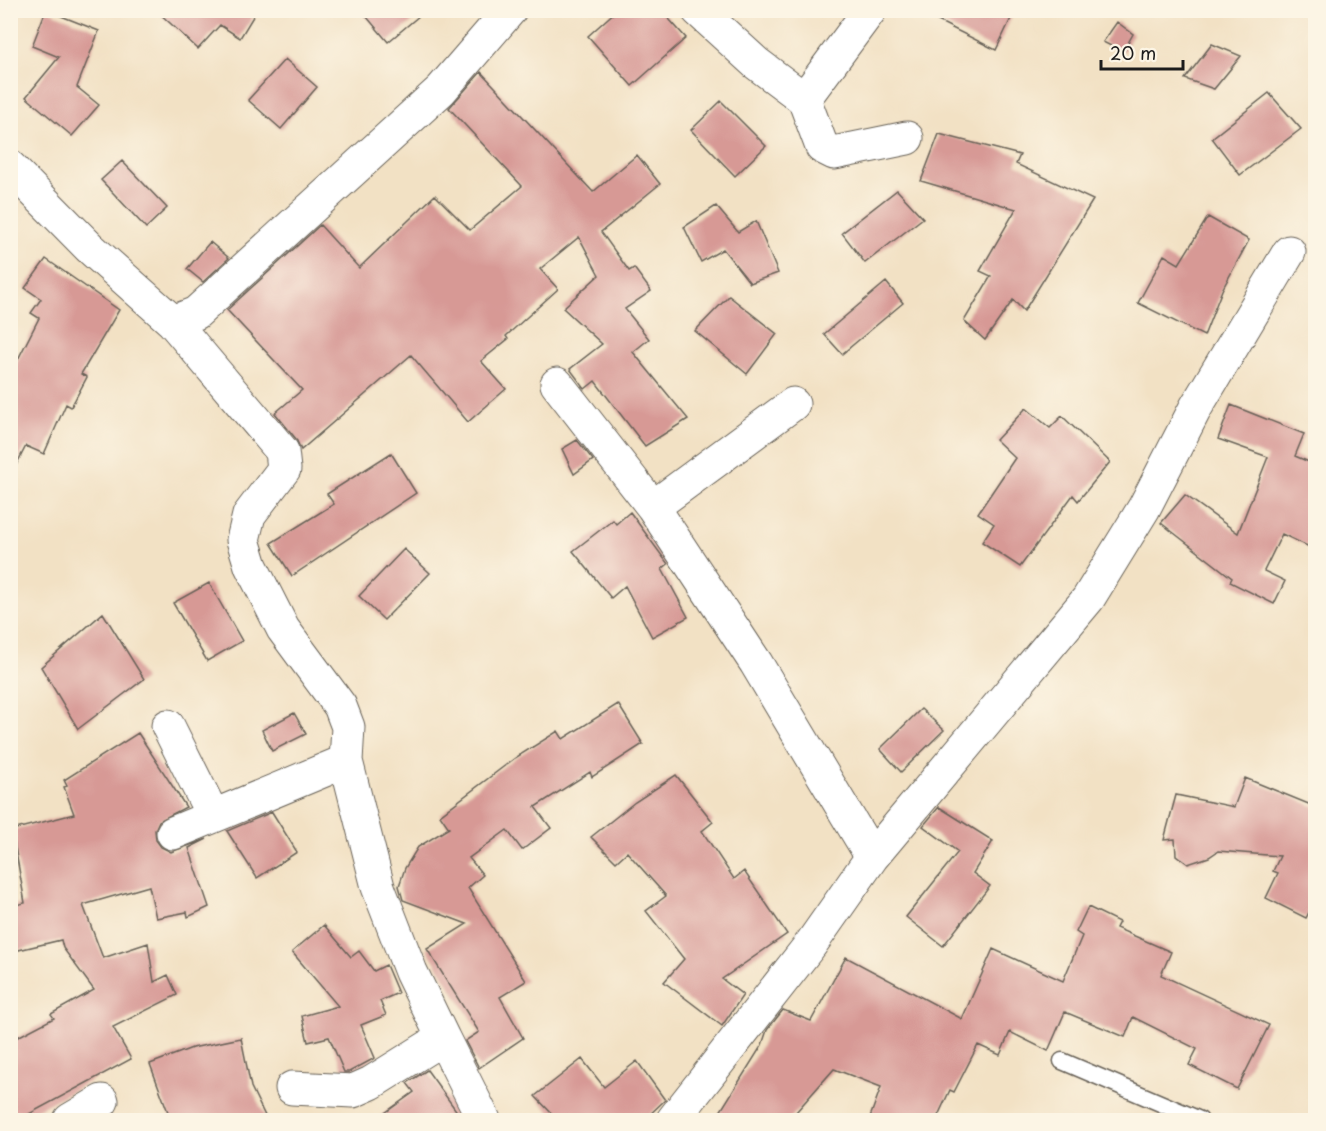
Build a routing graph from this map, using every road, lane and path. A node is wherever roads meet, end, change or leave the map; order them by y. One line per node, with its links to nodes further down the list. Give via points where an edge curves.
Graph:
1 (510, 10): 8 (street, via 441,90 196,313)
2 (698, 10): 4 (street, via 756,63)
3 (870, 10): 4 (street)
4 (804, 99): 5 (street, via 827,151 834,153)
5 (907, 138)
6 (10, 167): 8 (street, via 90,248)
7 (1289, 252): 16 (street, via 1196,407 1144,508 1088,598)
8 (173, 322): 13 (street, via 282,451 284,469 249,515 243,540 251,566 283,629 340,706 348,728)
9 (557, 384): 11 (street)
10 (793, 404): 11 (street)
11 (653, 507): 16 (street, via 756,663)
12 (168, 726): 14 (street)
13 (346, 760): 14 (street); 17 (street, via 378,887 411,972)
14 (213, 816): 15 (street)
15 (173, 833)
16 (872, 856): 23 (street, via 811,944)
17 (443, 1038): 19 (street, via 353,1091); 22 (street)
18 (1062, 1061): 24 (lane)
19 (292, 1088)
20 (102, 1101): 21 (street)
21 (70, 1120)
22 (484, 1120)
23 (673, 1120)
24 (1200, 1120)

